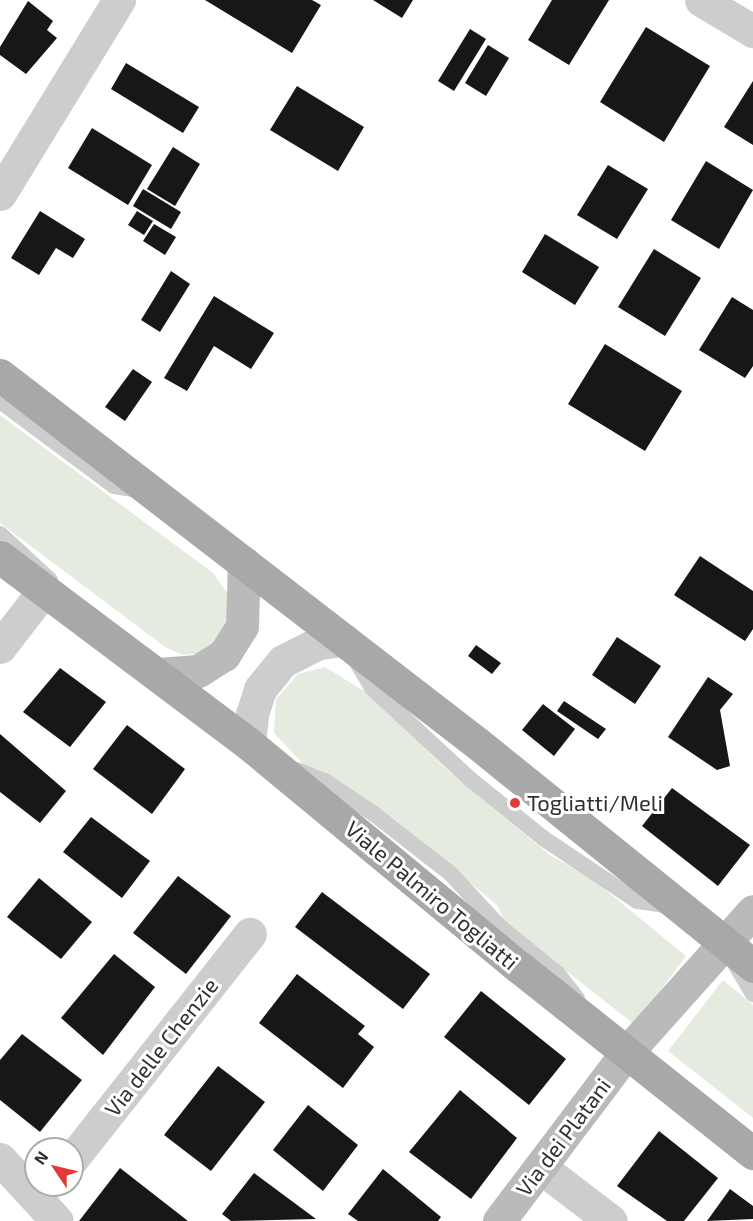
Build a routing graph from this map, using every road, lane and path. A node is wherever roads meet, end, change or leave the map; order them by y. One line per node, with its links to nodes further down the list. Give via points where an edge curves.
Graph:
1 (119, 0): 4 (street)
2 (700, 0): 3 (street)
3 (753, 31)
4 (0, 194)
5 (0, 375): 7 (main road)
6 (0, 401): 7 (lane, via 114,486)
7 (157, 493): 10 (main road)
8 (0, 534): 12 (lane, Viale Palmiro Togliatti, via 36,563)
9 (0, 557): 11 (main road, Viale Palmiro Togliatti)
10 (244, 563): 13 (main road); 15 (street, via 242,626 225,655 198,671)
11 (44, 590): 12 (main road, Viale Palmiro Togliatti); 14 (street)
12 (81, 616): 15 (main road, Viale Palmiro Togliatti)
13 (344, 640): 16 (street, via 318,644 282,661 260,689 252,714); 19 (main road)
14 (0, 647)
15 (158, 674): 16 (main road, Viale Palmiro Togliatti)
16 (255, 749): 22 (main road, Viale Palmiro Togliatti)
17 (753, 911): 19 (street, Via dei Platani)
18 (250, 934): 23 (street, Via delle Chenzie)
19 (724, 943): 20 (main road); 21 (lane); 22 (street, Via dei Platani)
20 (753, 966)
21 (753, 994)
22 (616, 1043): 24 (main road, Viale Palmiro Togliatti); 26 (street, Via dei Platani)
23 (84, 1144)
24 (753, 1153)
25 (0, 1159): 27 (street)
26 (540, 1167): 28 (street, Via dei Platani); 29 (street)
27 (49, 1202)
28 (498, 1221)
29 (611, 1221)

